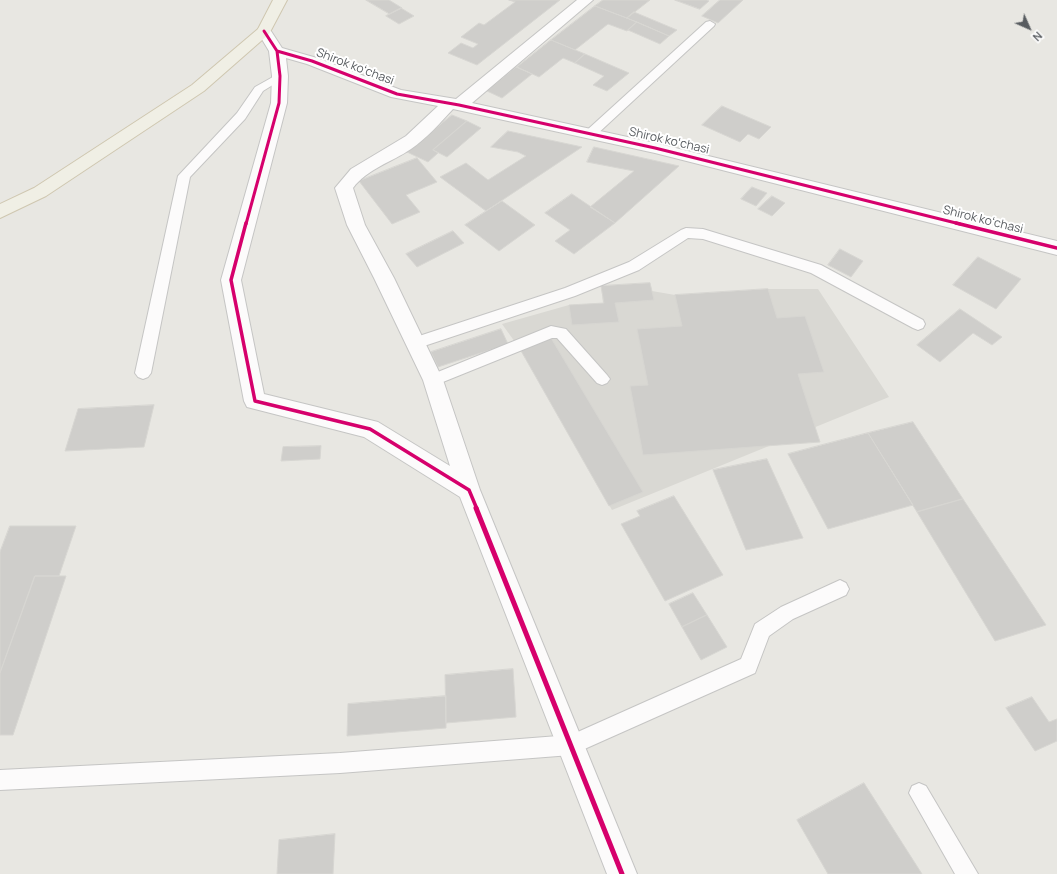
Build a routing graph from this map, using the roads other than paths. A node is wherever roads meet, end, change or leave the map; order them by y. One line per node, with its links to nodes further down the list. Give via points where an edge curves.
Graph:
1 (280, 0): 4 (main road)
2 (586, 0): 7 (street)
3 (710, 24): 8 (lane)
4 (264, 32): 5 (street); 9 (main road, via 198,88 40,192)
5 (277, 51): 6 (street); 7 (street, Shirok koʻchasi, via 312,61 397,94)
6 (280, 76): 13 (lane, via 259,89 241,116 184,176); 16 (street, via 279,103 231,280 255,402 370,429)
7 (454, 104): 8 (street, Shirok koʻchasi); 12 (street, via 406,145 356,173 344,188 356,225)
8 (590, 134): 10 (street, Shirok koʻchasi)
9 (0, 212)
10 (1057, 248)
11 (918, 324): 12 (lane, via 816,269 703,234 686,233 634,266 570,292)
12 (415, 343): 15 (street)
13 (143, 373)
14 (602, 379): 15 (lane, via 561,333 551,332)
15 (433, 380): 16 (street)
16 (469, 490): 18 (street)
17 (840, 589): 18 (lane, via 787,613 762,630 748,666)
18 (571, 744): 19 (lane, via 340,763); 21 (street)
19 (0, 780)
20 (919, 792): 22 (lane)
21 (622, 874)
22 (967, 874)

